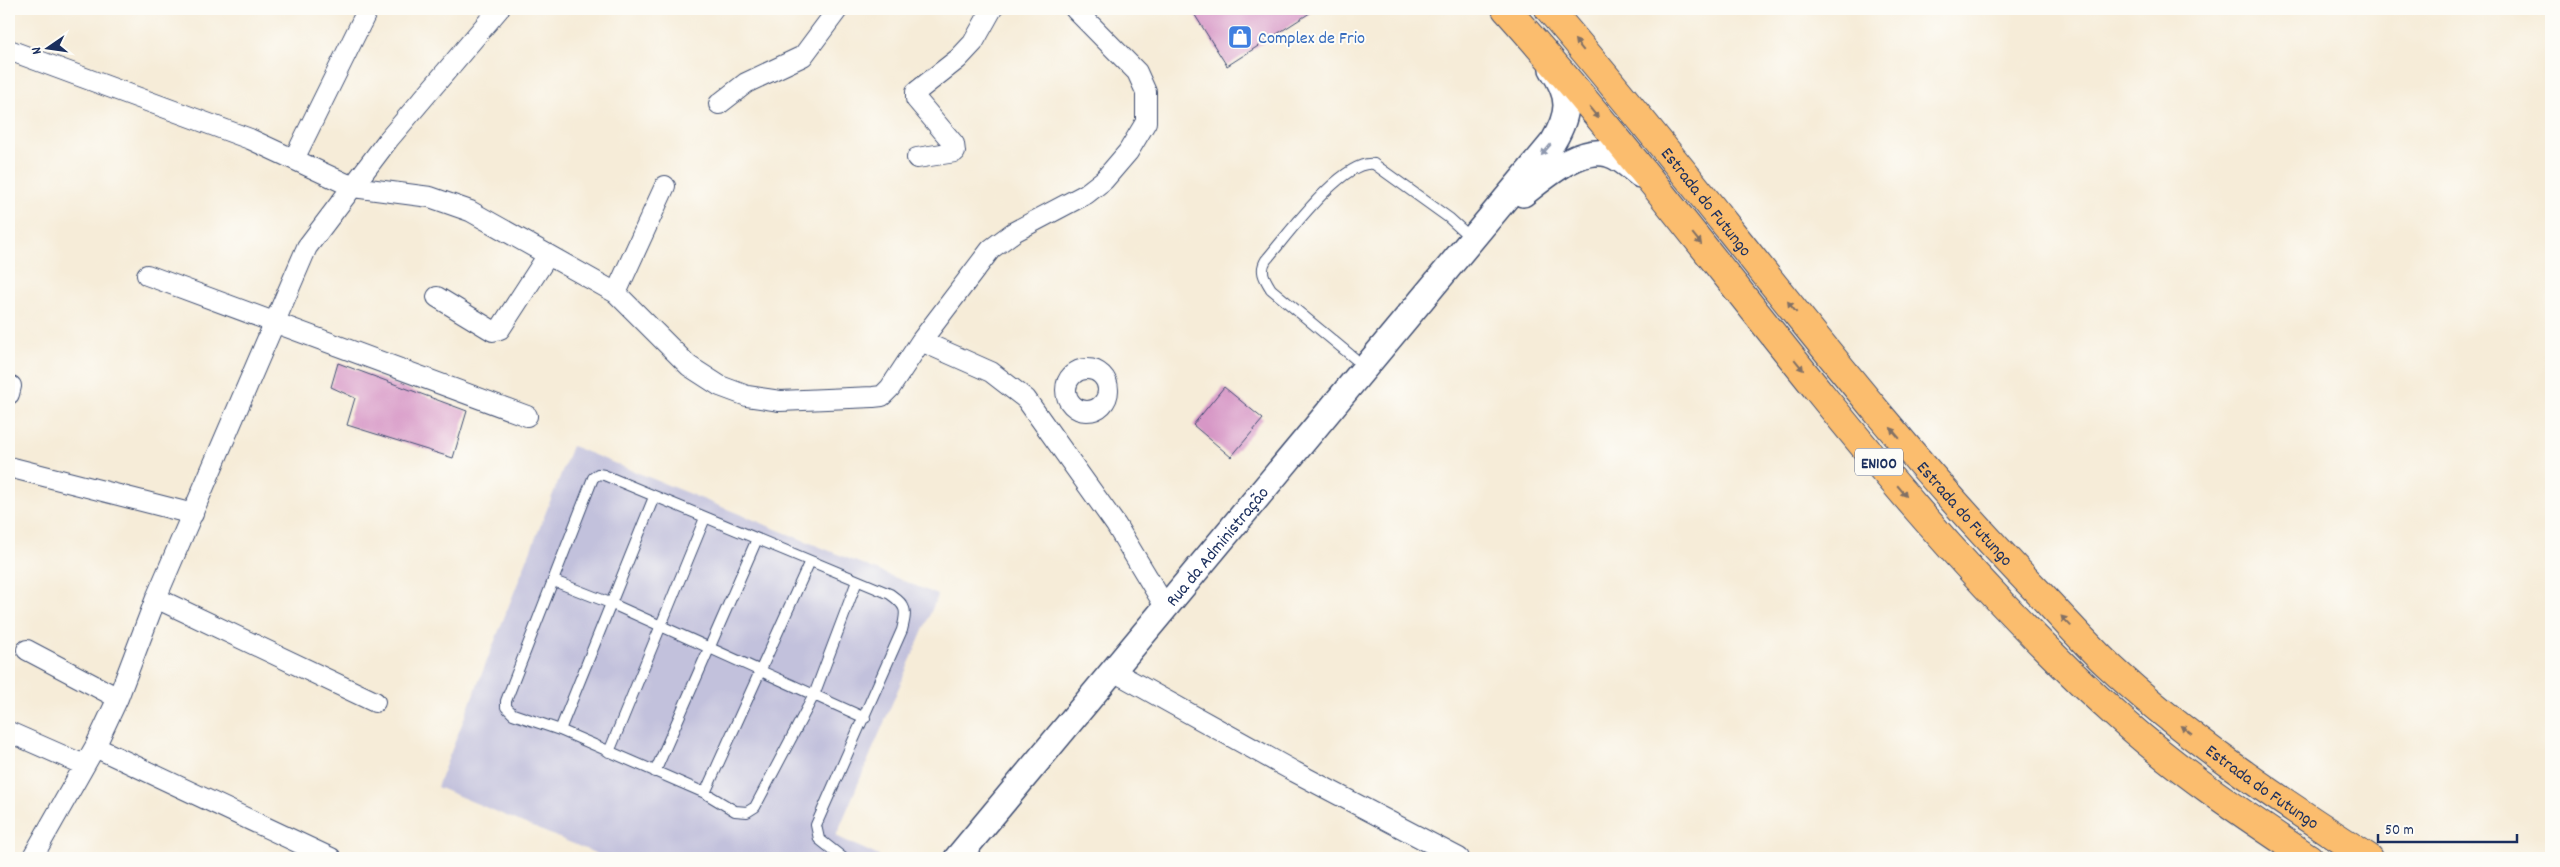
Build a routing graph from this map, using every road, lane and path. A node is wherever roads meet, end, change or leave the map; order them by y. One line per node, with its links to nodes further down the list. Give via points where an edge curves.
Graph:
1 (368, 9): 12 (street)
2 (499, 9): 14 (street, via 388,140)
3 (992, 9): 11 (street, via 973,43 916,92 916,99 955,148 954,152)
4 (1075, 9): 22 (street, via 1137,72 1146,92 1146,122 1128,152 1104,180 1086,194 1014,232 991,249)
5 (1506, 9): 8 (highway, Estrada do Futungo / EN100)
6 (1549, 9): 60 (highway, Estrada do Futungo / EN100, one-way to 6, via 2263,788 2154,706 2106,663 2016,569 1836,363)
7 (830, 12): 10 (street, via 802,56 746,83)
8 (1526, 31): 15 (highway, Estrada do Futungo / EN100, one-way to 15); 16 (street, one-way to 16, via 1560,82 1566,96 1567,112 1553,142)
9 (9, 50): 12 (street, via 250,139)
10 (719, 104)
11 (917, 158)
12 (294, 159): 14 (street)
13 (665, 186): 19 (street)
14 (353, 187): 17 (street, via 430,197 450,203); 21 (street, via 307,247)
15 (1655, 187): 16 (street, via 1621,160 1607,153 1593,153 1554,169); 59 (highway, Estrada do Futungo / EN100, one-way to 59, via 1897,484 1989,590 2134,731 2238,811)
16 (1474, 235): 23 (street, Rua da Administração); 23 (lane, via 1374,164 1364,163 1346,173 1330,188 1266,260 1262,266 1263,276 1271,289)
17 (548, 255): 19 (street); 20 (street, via 500,329 493,331)
18 (147, 276): 21 (street)
19 (616, 293): 22 (street, via 689,366 720,386 747,396 780,401 882,396)
20 (437, 297)
21 (274, 323): 25 (street); 29 (street)
22 (921, 341): 26 (street, via 996,375 1026,399)
23 (1365, 367): 37 (street, Rua da Administração)
24 (1070, 404): 26 (street)
25 (528, 416)
26 (1046, 424): 37 (street, via 1116,525)
27 (9, 466): 29 (street)
28 (654, 497): 30 (lane); 33 (lane, via 604,475 598,474 593,478); 36 (lane)
29 (193, 514): 35 (street)
30 (705, 518): 31 (lane); 38 (lane)
31 (756, 539): 32 (lane); 39 (lane)
32 (810, 561): 34 (lane); 41 (lane)
33 (554, 581): 36 (lane); 47 (lane, via 506,707 513,714)
34 (857, 581): 43 (lane); 46 (lane, via 895,598 906,613 902,630)
35 (156, 598): 44 (street); 45 (street)
36 (610, 603): 38 (lane); 47 (lane)
37 (1166, 608): 42 (street, Rua da Administração)
38 (661, 626): 39 (lane); 50 (lane)
39 (709, 648): 41 (lane); 52 (lane)
40 (27, 650): 44 (street)
41 (760, 671): 43 (lane); 53 (lane)
42 (1113, 671): 57 (street, Rua da Administração); 58 (street)
43 (814, 695): 46 (lane); 53 (lane, via 755,808 747,812 735,811)
44 (118, 698): 49 (street)
45 (375, 702)
46 (864, 718): 56 (lane, via 816,825 819,839)
47 (560, 730): 50 (lane)
48 (9, 732): 51 (street)
49 (95, 747): 51 (street); 55 (street)
50 (609, 752): 52 (lane)
51 (84, 765): 54 (street)
52 (654, 772): 53 (lane)
53 (705, 793)
54 (32, 858)
55 (331, 858)
56 (843, 858)
57 (957, 858)
58 (1459, 858)
59 (2309, 858)
60 (2369, 858)

